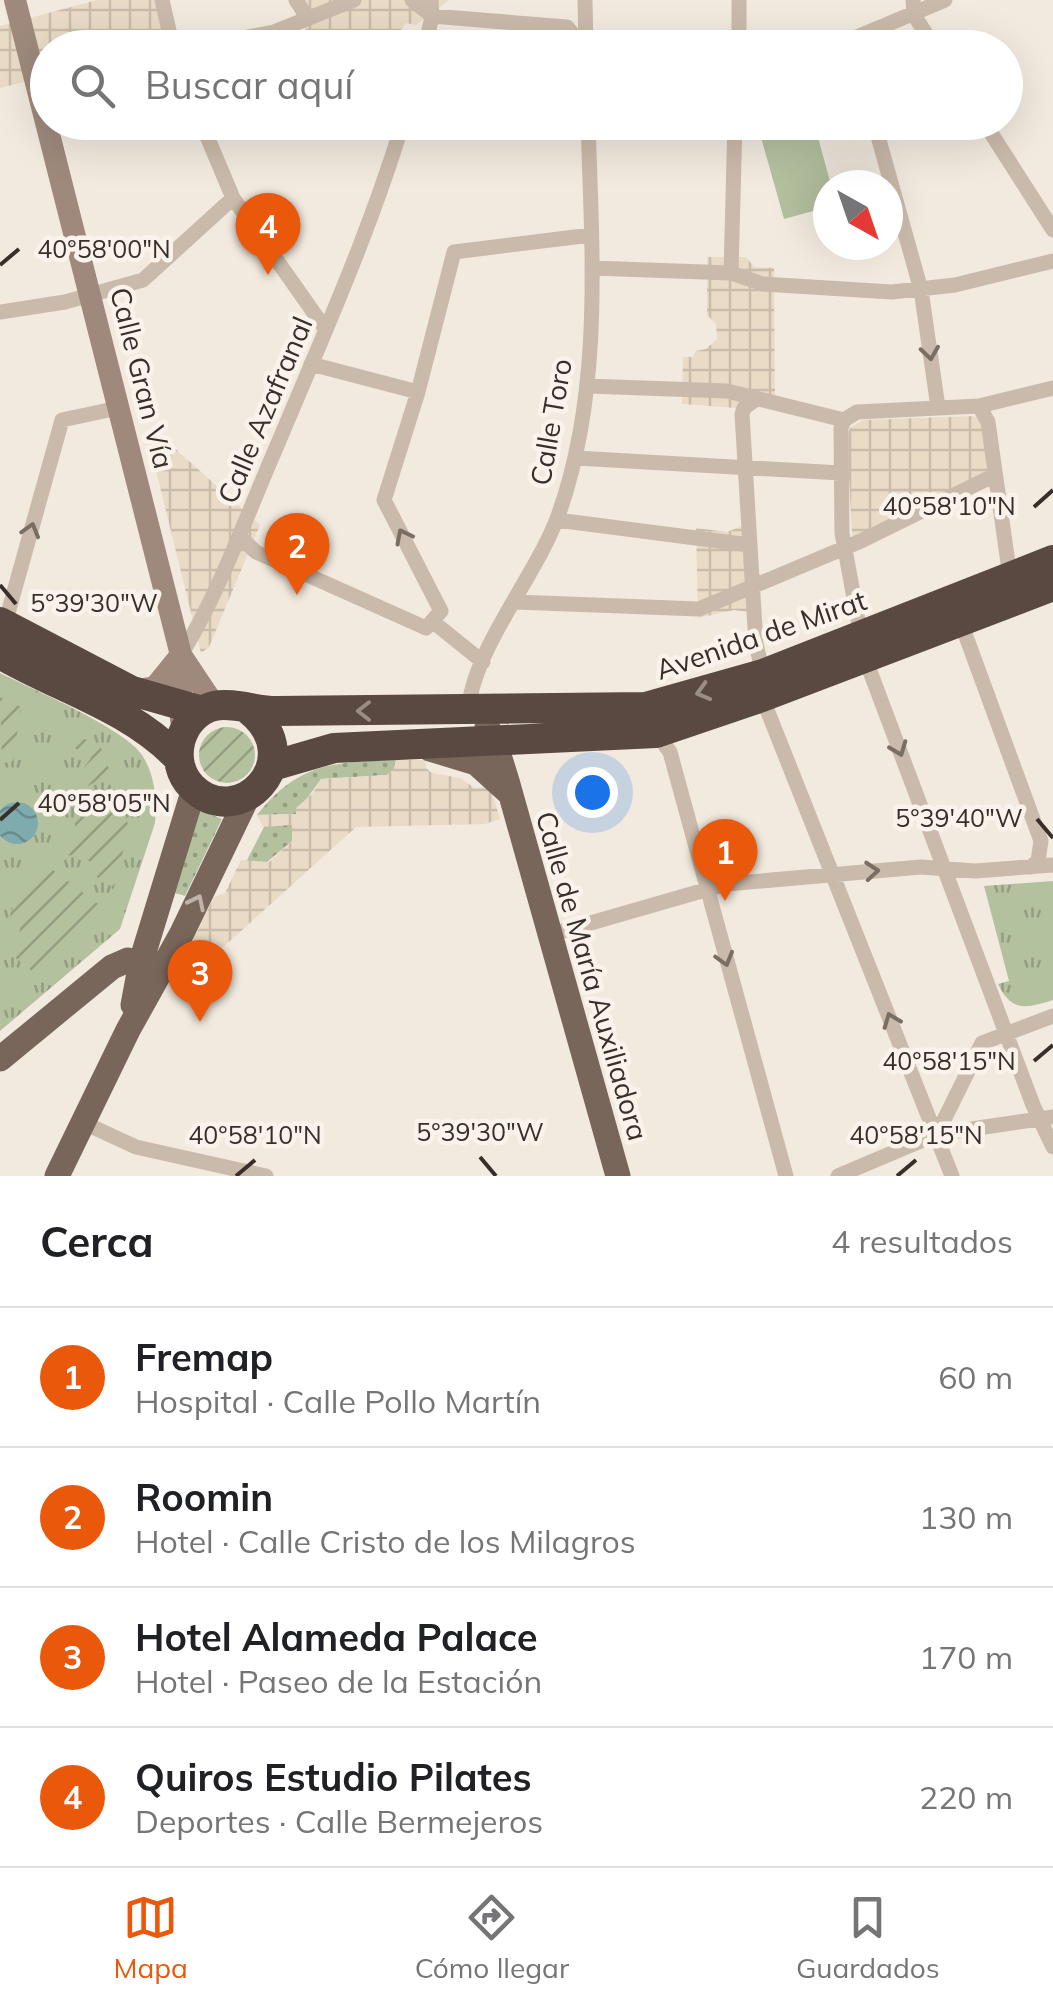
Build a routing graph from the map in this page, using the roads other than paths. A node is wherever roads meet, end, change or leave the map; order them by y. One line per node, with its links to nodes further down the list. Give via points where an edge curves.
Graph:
1 (14, 0): 19 (main road, Calle Gran Vía)
2 (162, 0): 12 (street)
3 (296, 0): 11 (street)
4 (354, 0): 11 (street)
5 (412, 0): 10 (street)
6 (585, 0): 15 (street)
7 (739, 0): 16 (street)
8 (945, 0): 9 (street)
9 (913, 7): 17 (street); 18 (street)
10 (431, 8): 14 (street)
11 (308, 19): 13 (street)
12 (168, 30)
13 (279, 30)
14 (570, 30)
15 (585, 30)
16 (738, 30)
17 (875, 30)
18 (925, 30)
19 (30, 62)
20 (50, 140): 34 (main road, Calle Gran Vía)
21 (209, 140): 27 (street)
22 (398, 140): 36 (street, Calle Azafranal)
23 (588, 140): 29 (street, Calle Toro)
24 (734, 140): 32 (street)
25 (879, 140): 33 (street)
26 (996, 140): 28 (street)
27 (233, 198): 34 (street, via 143,280); 36 (street)
28 (1053, 230)
29 (591, 235): 31 (street, Calle Toro); 40 (street, via 454,252)
30 (1053, 262): 33 (street)
31 (592, 268): 32 (street); 38 (street, Calle Toro)
32 (732, 274): 33 (street, via 764,284)
33 (921, 290): 43 (street, one-way to 43)
34 (90, 296): 35 (street); 44 (main road, Calle Gran Vía)
35 (0, 312)
36 (326, 330): 37 (street, Calle Azafranal)
37 (311, 364): 40 (street); 51 (street, Calle Azafranal)
38 (587, 386): 41 (street, via 728,390); 46 (street, Calle Toro)
39 (1053, 388): 42 (street)
40 (418, 392): 60 (street, one-way to 40, via 441,611 384,500)
41 (755, 400): 45 (street); 47 (street, via 742,414)
42 (980, 406): 43 (street); 49 (street)
43 (938, 407): 45 (street, via 857,412)
44 (118, 408): 61 (street, one-way to 44, via 62,420); 63 (main road, Calle Gran Vía)
45 (844, 420): 48 (street)
46 (576, 458): 47 (street); 50 (street, Calle Toro)
47 (745, 470): 48 (street); 52 (street)
48 (841, 473): 53 (street)
49 (996, 475): 53 (street); 55 (street)
50 (557, 520): 52 (street); 58 (street, Calle Toro)
51 (238, 536): 60 (street, via 256,552 426,628); 63 (street, Calle Azafranal)
52 (750, 545): 57 (street)
53 (845, 546): 57 (street); 62 (street)
54 (1053, 560): 55 (highway, Avenida de Mirat)
55 (1010, 577): 59 (highway, Avenida de Mirat)
56 (1053, 586): 59 (highway, Avenida de Mirat)
57 (753, 588): 58 (street, via 699,609); 65 (street)
58 (515, 602): 64 (street, Calle Toro)
59 (956, 612): 62 (highway, Avenida de Mirat); 80 (street, via 1042,840)
60 (432, 621): 64 (street)
61 (5, 634): 66 (highway); 69 (highway, via 37,676 144,727)
62 (863, 648): 65 (highway, Avenida de Mirat); 79 (street, one-way to 79)
63 (181, 655): 66 (main road, via 155,687); 69 (main road, Calle Gran Vía); 69 (main road, Calle Gran Vía)
64 (483, 662): 67 (street, Calle Toro, via 470,691)
65 (762, 686): 67 (highway, Avenida de Mirat, one-way to 67, via 646,708); 70 (highway, Avenida de Mirat); 81 (street)
66 (132, 691): 69 (highway)
67 (472, 710): 68 (highway, Avenida de Mirat, one-way to 68); 72 (main road, Calle de María Auxiliadora)
68 (250, 711): 69 (highway, via 239,706); 74 (highway, via 271,735)
69 (192, 722): 76 (highway, via 183,775)
70 (656, 733): 71 (highway, Avenida de Mirat); 82 (street, via 670,752)
71 (536, 738): 72 (highway, Avenida de Mirat); 75 (main road, via 517,758)
72 (494, 739): 73 (highway, Avenida de Mirat); 75 (main road, Calle de María Auxiliadora)
73 (410, 745): 74 (highway, Avenida de Mirat, via 334,748); 75 (main road, Calle de María Auxiliadora, via 463,756)
74 (272, 766): 77 (highway)
75 (508, 787): 83 (main road, Calle de María Auxiliadora)
76 (194, 789): 77 (highway, via 230,801); 84 (main road)
77 (248, 796): 85 (main road, one-way to 77)
78 (1053, 865): 80 (street)
79 (944, 868): 80 (street); 81 (street, one-way to 79); 88 (street)
80 (1031, 868)
81 (834, 875): 82 (street); 92 (street, one-way to 81)
82 (706, 888): 83 (street); 97 (street, one-way to 97)
83 (549, 934): 96 (main road, Calle de María Auxiliadora)
84 (141, 962): 85 (main road); 87 (main road); 89 (main road, via 112,967)
85 (151, 988): 87 (main road)
86 (1053, 1016): 88 (street)
87 (128, 1030): 91 (main road)
88 (1007, 1031): 90 (street); 92 (street, via 982,1042)
89 (0, 1059)
90 (1046, 1118): 92 (street); 93 (street)
91 (84, 1123): 94 (main road); 95 (street, via 136,1147)
92 (936, 1134): 98 (street); 99 (street)
93 (1053, 1148)
94 (57, 1176)
95 (266, 1176)
96 (618, 1176)
97 (786, 1176)
98 (838, 1176)
99 (952, 1176)

